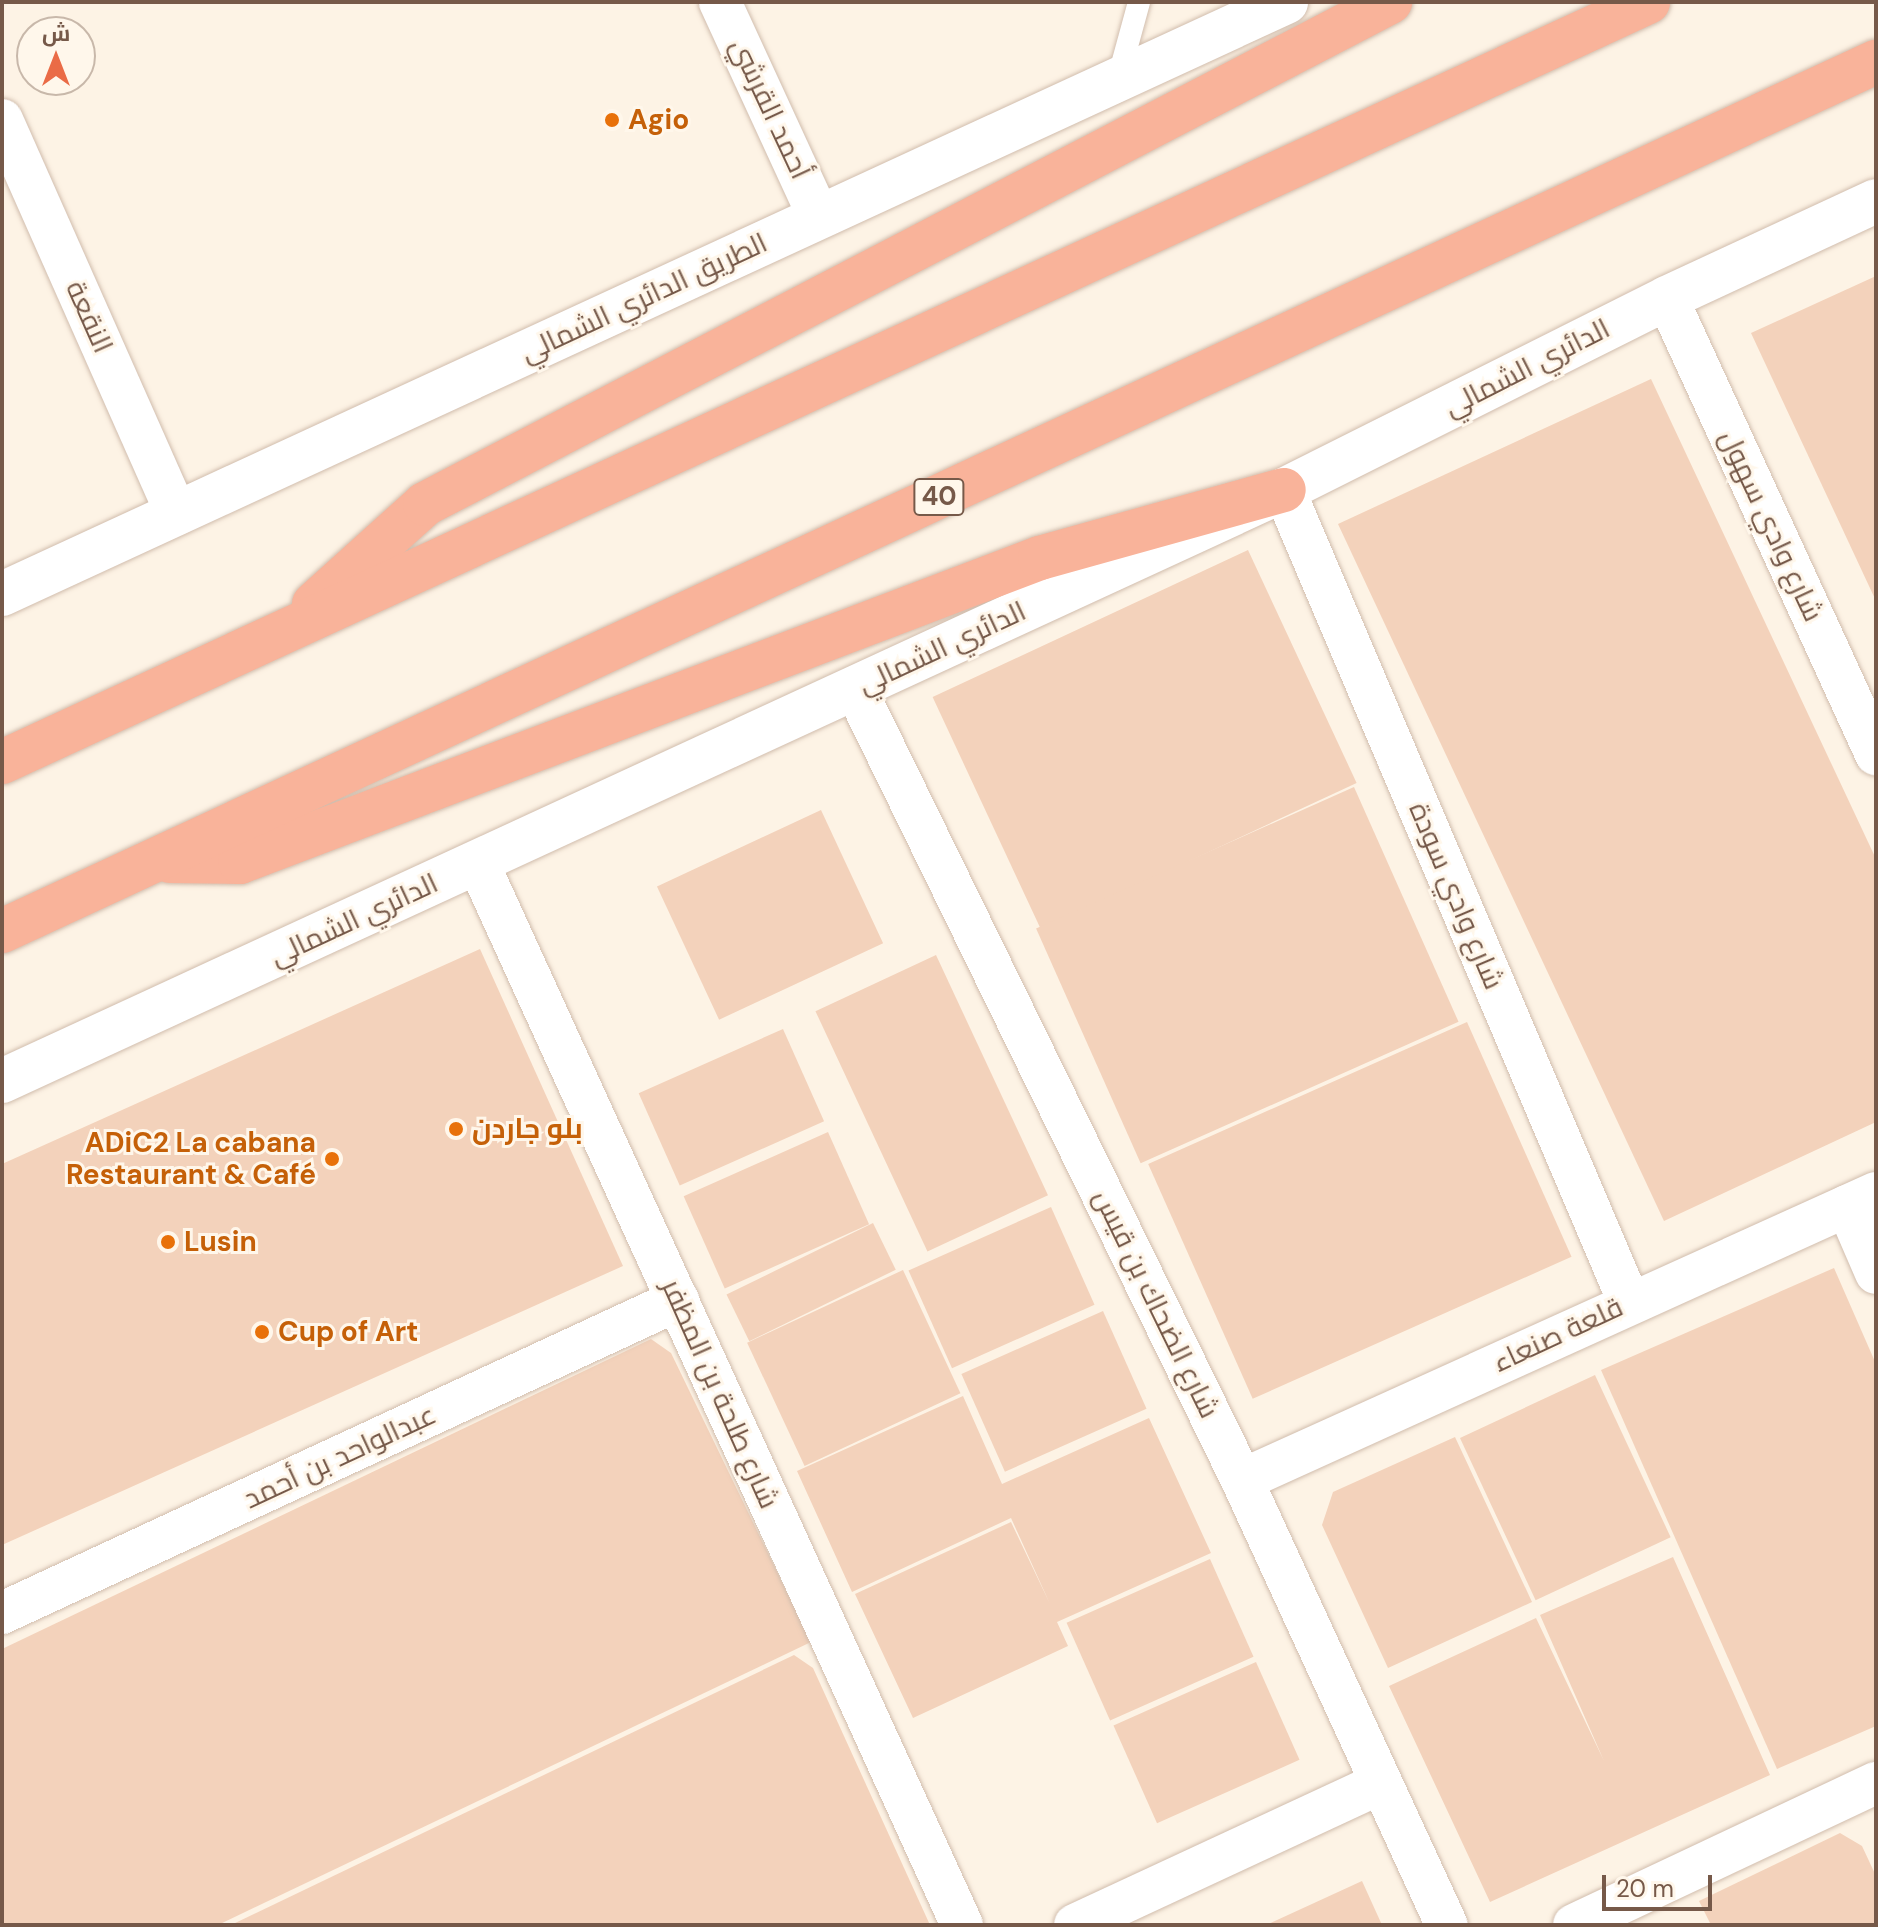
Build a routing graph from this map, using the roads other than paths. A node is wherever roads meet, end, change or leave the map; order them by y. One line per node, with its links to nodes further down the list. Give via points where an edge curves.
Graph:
1 (720, 2): 10 (street, أحمد القرشي)
2 (1139, 2): 7 (lane)
3 (1286, 2): 7 (main road, الطريق الدائري الشمالي)
4 (1390, 2): 15 (highway, via 425,504)
5 (1648, 2): 15 (highway)
6 (1876, 62): 19 (highway, 40)
7 (1118, 79): 10 (main road, الطريق الدائري الشمالي)
8 (2, 120): 13 (street, النقعة)
9 (1876, 201): 11 (main road, الدائري الشمالي)
10 (819, 217): 13 (main road, الطريق الدائري الشمالي)
11 (1667, 298): 12 (main road, الدائري الشمالي); 17 (street, شارع وادي سهول)
12 (1284, 490): 16 (main road, الدائري الشمالي); 19 (highway, via 1040,558 240,862); 26 (street, شارع وادي سودة)
13 (177, 514): 14 (main road, الطريق الدائري الشمالي)
14 (2, 594)
15 (282, 634): 18 (highway)
16 (855, 688): 20 (main road, الدائري الشمالي); 27 (street, شارع الضحاك بن قيس)
17 (1876, 754)
18 (2, 762)
19 (160, 860): 21 (highway, 40)
20 (478, 863): 22 (main road, الدائري الشمالي); 25 (street, شارع طلحة بن المظفر)
21 (2, 931)
22 (2, 1081)
23 (1861, 1199): 24 (street); 26 (street, قلعة صنعاء)
24 (1876, 1273)
25 (678, 1300): 28 (street, عبدالواحد بن أحمد); 31 (street, شارع طلحة بن المظفر)
26 (1629, 1302): 27 (street, قلعة صنعاء)
27 (1242, 1480): 29 (street, شارع الضحاك بن قيس)
28 (2, 1613)
29 (1381, 1783): 32 (street); 33 (street, شارع الضحاك بن قيس)
30 (1875, 1785): 34 (street)
31 (962, 1925)
32 (1075, 1925)
33 (1447, 1925)
34 (1574, 1925)

